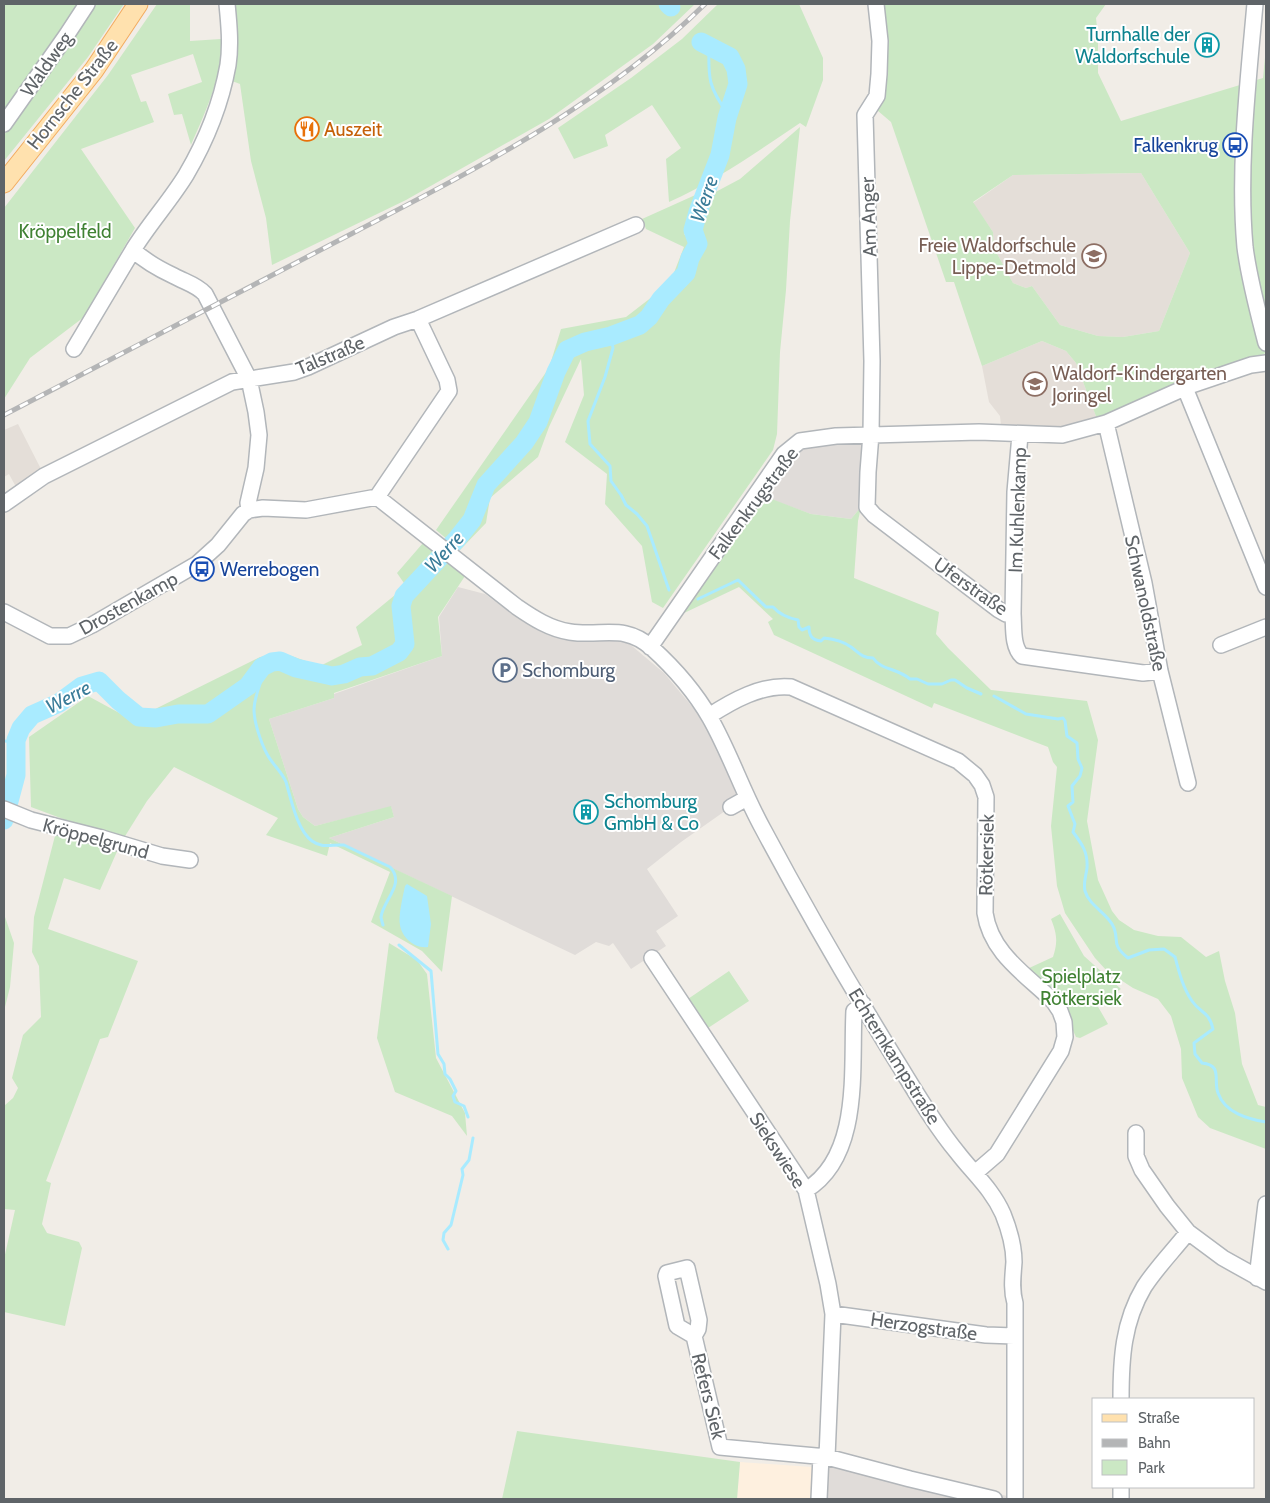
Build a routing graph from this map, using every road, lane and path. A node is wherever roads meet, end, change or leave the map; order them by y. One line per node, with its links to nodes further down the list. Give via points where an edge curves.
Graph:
1 (87, 4): 6 (street, Waldweg)
2 (138, 4): 7 (main road, Hornsche Straße, via 94,70)
3 (227, 4): 9 (street, via 228,64 218,108 185,177)
4 (876, 4): 17 (street, Am Anger, via 880,41 877,96 865,115)
5 (1255, 4): 11 (street, via 1243,162 1244,227 1249,270)
6 (4, 124)
7 (4, 183)
8 (636, 225): 10 (street, Talstraße)
9 (133, 250): 12 (street); 14 (street, via 175,277 199,287)
10 (418, 319): 14 (street, Talstraße, via 294,372); 19 (street, via 447,380 449,391)
11 (1266, 343)
12 (74, 349)
13 (1266, 363): 15 (street, Falkenkrugstraße)
14 (249, 379): 20 (street, Talstraße, via 232,382 44,476); 21 (street, via 259,435)
15 (1185, 388): 16 (street, Falkenkrugstraße); 22 (street)
16 (1106, 423): 18 (street, Falkenkrugstraße, via 1062,435); 28 (street, Schwanoldstraße, via 1144,583)
17 (871, 434): 18 (street, Falkenkrugstraße, via 979,432); 24 (street, Uferstraße, via 868,510 999,610); 27 (street, Falkenkrugstraße, via 806,439 790,448)
18 (1020, 435): 24 (street, Im Kuhlenkamp, via 1015,492)
19 (376, 497): 21 (street, via 306,510); 27 (street, via 517,607 542,622 568,631 629,634)
20 (4, 504)
21 (249, 510): 23 (street, Drostenkamp, via 197,564 69,636 50,636)
22 (1266, 587)
23 (4, 612)
24 (1013, 614): 28 (street, Uferstraße, via 1016,647 1022,656 1134,672)
25 (1266, 627): 26 (street)
26 (1221, 644)
27 (650, 647): 29 (street, Echternkampstraße, via 683,682)
28 (1160, 671): 30 (street, Schwanoldstraße)
29 (708, 716): 31 (street, Echternkampstraße); 38 (street, Rötkersiek, via 764,689 790,687 958,762 968,768 982,786 986,804 987,926 1002,954 1054,1002 1065,1030 1061,1051 1014,1127 997,1154)
30 (1188, 783)
31 (747, 798): 32 (street); 36 (street, Echternkampstraße)
32 (731, 807)
33 (10, 812): 34 (street, Kröppelgrund, via 162,856)
34 (190, 860)
35 (652, 958): 39 (street, Siekswiese)
36 (863, 1004): 38 (street, Echternkampstraße, via 943,1133); 39 (street, via 854,1011 850,1101 843,1141 829,1168)
37 (1136, 1133): 41 (street, via 1136,1156 1142,1170)
38 (975, 1173): 45 (street, Echternkampstraße, via 996,1200 1011,1240)
39 (806, 1190): 43 (street, Siekswiese)
40 (1266, 1204): 42 (street)
41 (1188, 1232): 42 (street, via 1223,1258); 46 (street, via 1145,1286 1128,1320 1122,1352)
42 (1262, 1280)
43 (833, 1314): 45 (street, Herzogstraße); 47 (street, Siekswiese)
44 (694, 1336): 47 (street, Refers Siek, via 720,1447)
45 (1014, 1336): 50 (street, Echternkampstraße)
46 (1121, 1398)
47 (824, 1456): 48 (street, Siekswiese); 49 (street)
48 (818, 1499)
49 (994, 1499)
50 (1015, 1499)

